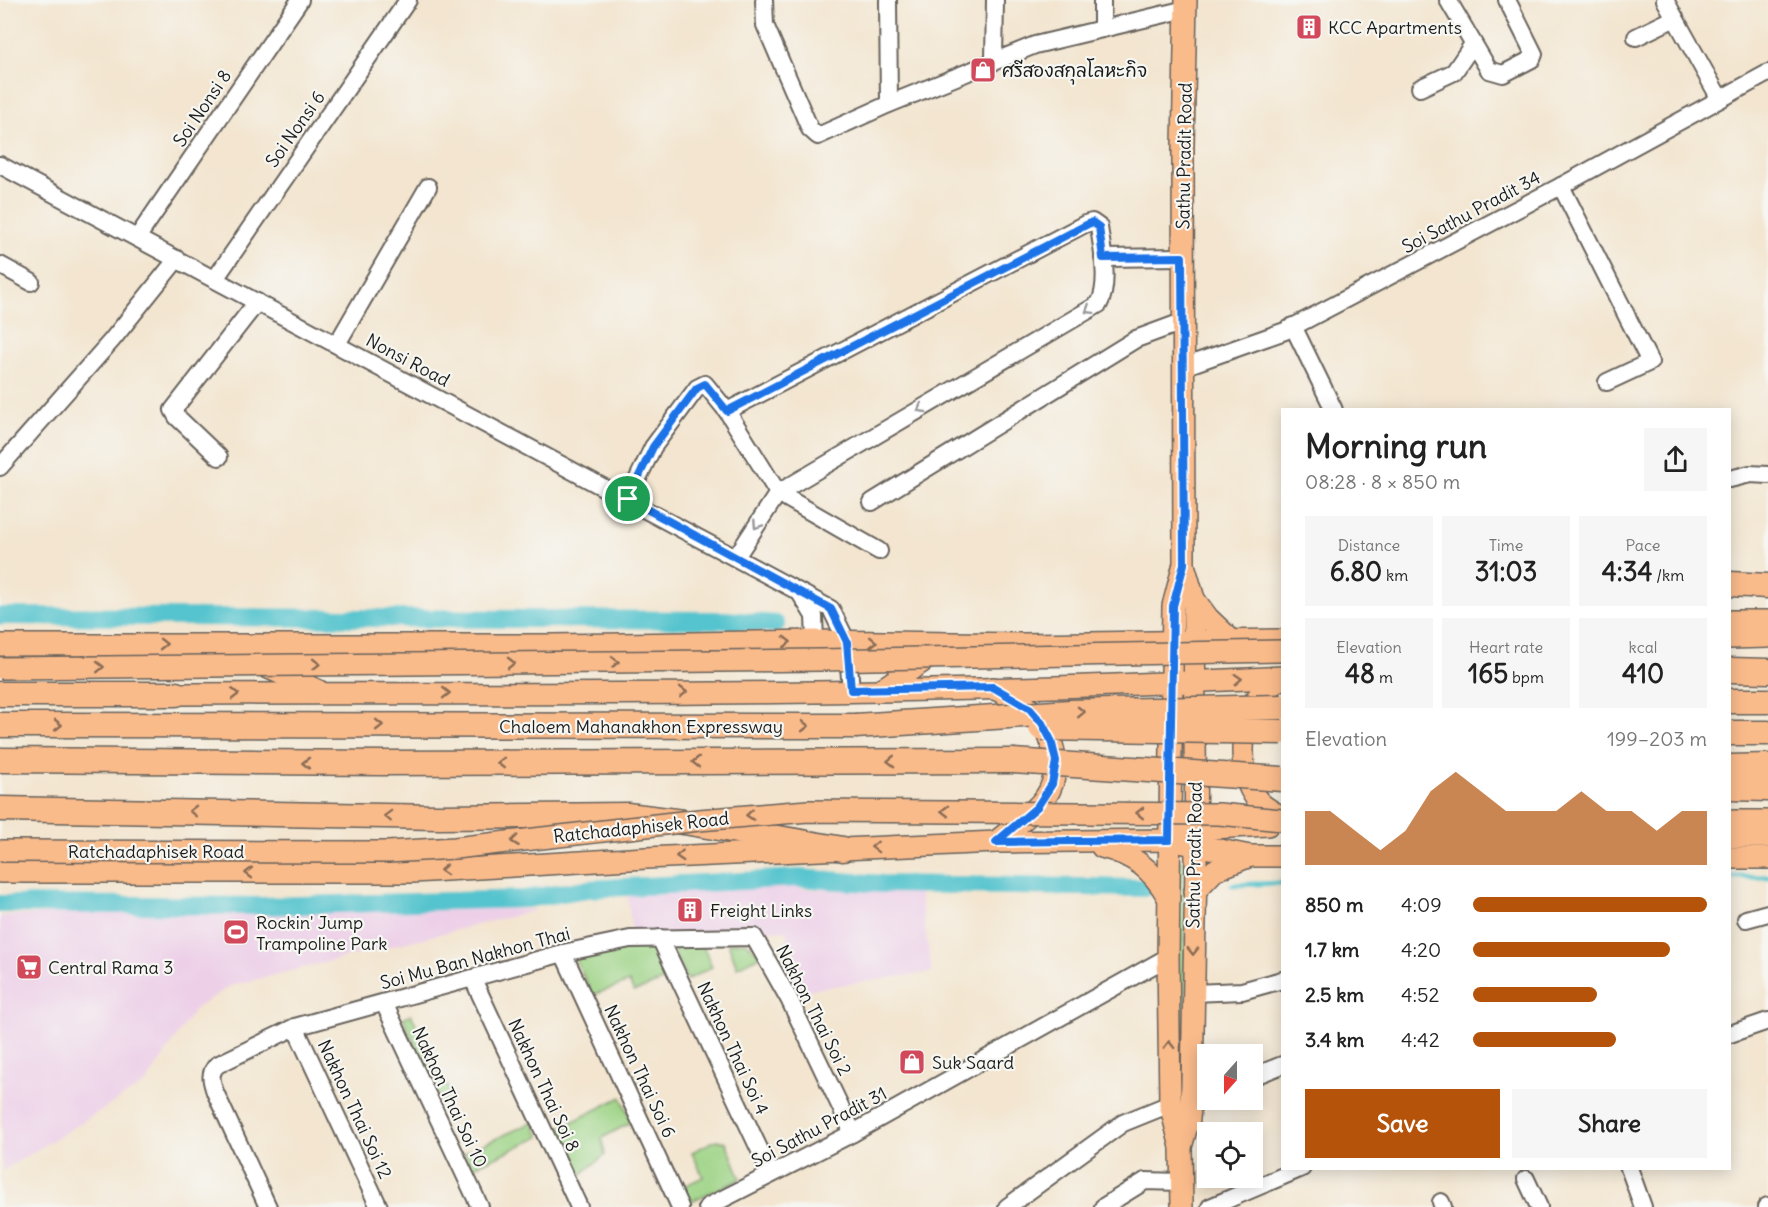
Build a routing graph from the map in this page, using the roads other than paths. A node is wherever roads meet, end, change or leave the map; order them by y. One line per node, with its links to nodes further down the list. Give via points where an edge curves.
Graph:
1 (300, 0): 23 (street, Soi Nonsi 8)
2 (408, 0): 28 (street, Soi Nonsi 6)
3 (764, 0): 19 (street, via 765,25 810,129 818,136)
4 (888, 0): 19 (street)
5 (995, 0): 15 (street)
6 (1102, 0): 12 (street)
7 (1448, 0): 14 (street)
8 (1507, 0): 14 (street, via 1533,49 1532,59 1496,74 1489,70)
9 (1665, 0): 11 (street)
10 (1186, 5): 12 (street); 24 (main road, Sathu Pradit Road)
11 (1675, 18): 13 (street); 18 (street)
12 (1102, 28): 15 (street)
13 (1636, 37)
14 (1473, 44): 17 (street, via 1454,72)
15 (994, 60): 19 (street)
16 (1768, 73): 18 (street, Soi Sathu Pradit 34)
17 (1420, 88)
18 (1720, 99): 21 (street, Soi Sathu Pradit 34)
19 (889, 104)
20 (0, 165): 23 (street, Nonsi Road)
21 (1561, 186): 32 (street, Soi Sathu Pradit 34); 35 (street, via 1650,362)
22 (428, 187): 33 (street)
23 (137, 238): 26 (street, Nonsi Road)
24 (1182, 257): 25 (street); 31 (main road, Sathu Pradit Road)
25 (1103, 258): 37 (street, via 1099,227 1092,222 1085,224); 42 (street, one-way to 42, via 1099,304)
26 (177, 259): 28 (street, Nonsi Road); 39 (street, via 93,363)
27 (0, 265): 29 (street)
28 (215, 279): 30 (street, Nonsi Road)
29 (31, 282)
30 (257, 302): 33 (street, Nonsi Road); 38 (street, via 173,410)
31 (1182, 322): 34 (main road, Sathu Pradit Road); 44 (street, via 1136,339)
32 (1293, 326): 34 (street, Soi Sathu Pradit 34); 36 (street)
33 (336, 344): 43 (street, Nonsi Road)
34 (1183, 367): 47 (main road, Sathu Pradit Road)
35 (1607, 382)
36 (1333, 408)
37 (727, 411): 42 (street); 43 (street, via 705,384 697,388 653,447)
38 (219, 457)
39 (0, 467)
40 (1768, 475): 41 (street)
41 (1731, 479)
42 (778, 493): 45 (street); 46 (street, one-way to 46)
43 (628, 499): 46 (street, Nonsi Road)
44 (872, 502)
45 (879, 551)
46 (736, 557): 50 (street, Nonsi Road)
47 (1184, 564): 51 (main road, Sathu Pradit Road); 52 (main road, Sathu Pradit Road)
48 (1731, 584): 49 (highway)
49 (1768, 586)
50 (797, 590): 59 (street, Nonsi Road, via 814,616); 63 (street, Nonsi Road, via 831,609)
51 (1194, 599): 57 (main road); 62 (main road, Sathu Pradit Road)
52 (1173, 606): 60 (main road, via 1160,629); 61 (main road, Sathu Pradit Road)
53 (1731, 621): 54 (main road)
54 (1768, 621)
55 (1768, 637): 56 (main road)
56 (1731, 638)
57 (1230, 639): 58 (main road); 62 (main road)
58 (1281, 640)
59 (814, 641): 63 (main road); 64 (main road, one-way to 59, via 554,645)
60 (1141, 641): 61 (main road); 65 (main road)
61 (1173, 641): 62 (main road); 74 (main road, Sathu Pradit Road)
62 (1195, 641): 73 (main road, Sathu Pradit Road)
63 (847, 642): 65 (main road, one-way to 65); 76 (street, Nonsi Road)
64 (216, 643): 66 (main road, one-way to 64); 78 (main road)
65 (950, 643): 77 (main road)
66 (0, 645)
67 (1281, 651): 68 (main road, one-way to 67, bridge, via 832,660)
68 (0, 668)
69 (1731, 670): 70 (highway)
70 (1768, 670)
71 (1281, 677): 73 (main road, one-way to 71)
72 (1281, 678): 98 (main road, via 1255,701 1245,731 1244,750 1251,790)
73 (1194, 682): 74 (main road); 103 (main road, Sathu Pradit Road)
74 (1173, 684): 75 (main road); 106 (main road, Sathu Pradit Road)
75 (993, 687): 77 (main road); 107 (main road, via 1029,708 1042,723 1056,761 1046,796)
76 (851, 690): 77 (main road); 78 (main road, one-way to 76)
77 (881, 690)
78 (325, 693): 80 (main road, one-way to 78)
79 (0, 694): 80 (highway)
80 (176, 694)
81 (1731, 701): 82 (highway)
82 (1768, 701)
83 (1281, 707): 85 (highway, one-way to 83, bridge, via 1070,712)
84 (0, 725): 85 (highway, Chaloem Mahanakhon Expressway, one-way to 85)
85 (855, 726): 86 (highway, Chaloem Mahanakhon Expressway, bridge)
86 (1281, 732)
87 (1731, 733): 88 (highway)
88 (1768, 733)
89 (0, 760): 90 (highway, Chaloem Mahanakhon Expressway, one-way to 89)
90 (1013, 761): 91 (highway, Chaloem Mahanakhon Expressway, bridge); 94 (highway, bridge)
91 (1281, 763)
92 (1731, 766): 93 (highway)
93 (1768, 766)
94 (1281, 779)
95 (1731, 788): 96 (highway)
96 (1768, 789)
97 (0, 808): 109 (highway, one-way to 97, via 627,815 439,817)
98 (1281, 819)
99 (1281, 820): 103 (main road, Ratchadaphisek Road)
100 (1281, 820): 110 (main road, Ratchadaphisek Road, one-way to 110, bridge, via 1219,814 808,811 388,852)
101 (1731, 821): 102 (main road)
102 (1768, 821)
103 (1195, 837): 106 (main road, Ratchadaphisek Road); 111 (main road, Ratchadaphisek Road); 116 (main road, Sathu Pradit Road)
104 (1731, 837): 105 (main road)
105 (1768, 837)
106 (1169, 840): 108 (main road, Ratchadaphisek Road); 117 (main road, Sathu Pradit Road)
107 (996, 842): 108 (main road, Ratchadaphisek Road); 109 (main road, Ratchadaphisek Road, one-way to 109)
108 (1082, 842): 117 (main road, via 1124,853 1145,866)
109 (843, 849): 115 (main road, Ratchadaphisek Road, one-way to 115, via 413,872)
110 (0, 851)
111 (1250, 856): 112 (main road, Ratchadaphisek Road); 116 (main road, via 1215,870)
112 (1281, 856)
113 (1731, 858): 114 (main road)
114 (1768, 858)
115 (0, 872)
116 (1195, 891): 126 (main road, Sathu Pradit Road, one-way to 126)
117 (1168, 897): 123 (main road, Sathu Pradit Road)
118 (1768, 913): 119 (street)
119 (1746, 919)
120 (754, 937): 121 (street, Soi Mu Ban Nakhon Thai); 136 (street, Nakhon Thai Soi 2, via 789,999)
121 (660, 938): 122 (street, Soi Mu Ban Nakhon Thai, via 630,939); 140 (street, Nakhon Thai Soi 4)
122 (563, 952): 124 (street, Soi Mu Ban Nakhon Thai); 147 (street, Nakhon Thai Soi 6)
123 (1167, 957): 135 (main road, Sathu Pradit Road, one-way to 123); 136 (street, Soi Sathu Pradit 31)
124 (473, 979): 127 (street, Soi Mu Ban Nakhon Thai); 146 (street, Nakhon Thai Soi 8)
125 (1281, 980): 126 (street, via 1242,991)
126 (1193, 993): 131 (main road, Sathu Pradit Road)
127 (384, 1003): 129 (street, Soi Mu Ban Nakhon Thai); 145 (street, Nakhon Thai Soi 10)
128 (1768, 1021): 130 (street)
129 (295, 1027): 143 (street, Soi Mu Ban Nakhon Thai, via 212,1070 215,1092); 144 (street, Nakhon Thai Soi 12)
130 (1731, 1034)
131 (1197, 1046)
132 (1281, 1065): 133 (street)
133 (1263, 1073)
134 (1197, 1095): 137 (main road, Sathu Pradit Road)
135 (1170, 1104): 137 (main road, Sathu Pradit Road); 149 (street, via 1123,1123)
136 (853, 1133): 140 (street, Soi Sathu Pradit 31)
137 (1181, 1147): 142 (main road, Sathu Pradit Road)
138 (1297, 1170): 152 (street)
139 (1630, 1170): 154 (street)
140 (771, 1174): 148 (street, Soi Sathu Pradit 31)
141 (1526, 1179): 153 (street)
142 (1181, 1182): 150 (street, via 1145,1181); 151 (main road, Sathu Pradit Road)
143 (268, 1207)
144 (379, 1207)
145 (480, 1207)
146 (579, 1207)
147 (680, 1207)
148 (707, 1207)
149 (1007, 1207)
150 (1103, 1207)
151 (1182, 1207)
152 (1210, 1207)
153 (1539, 1207)
154 (1643, 1207)

